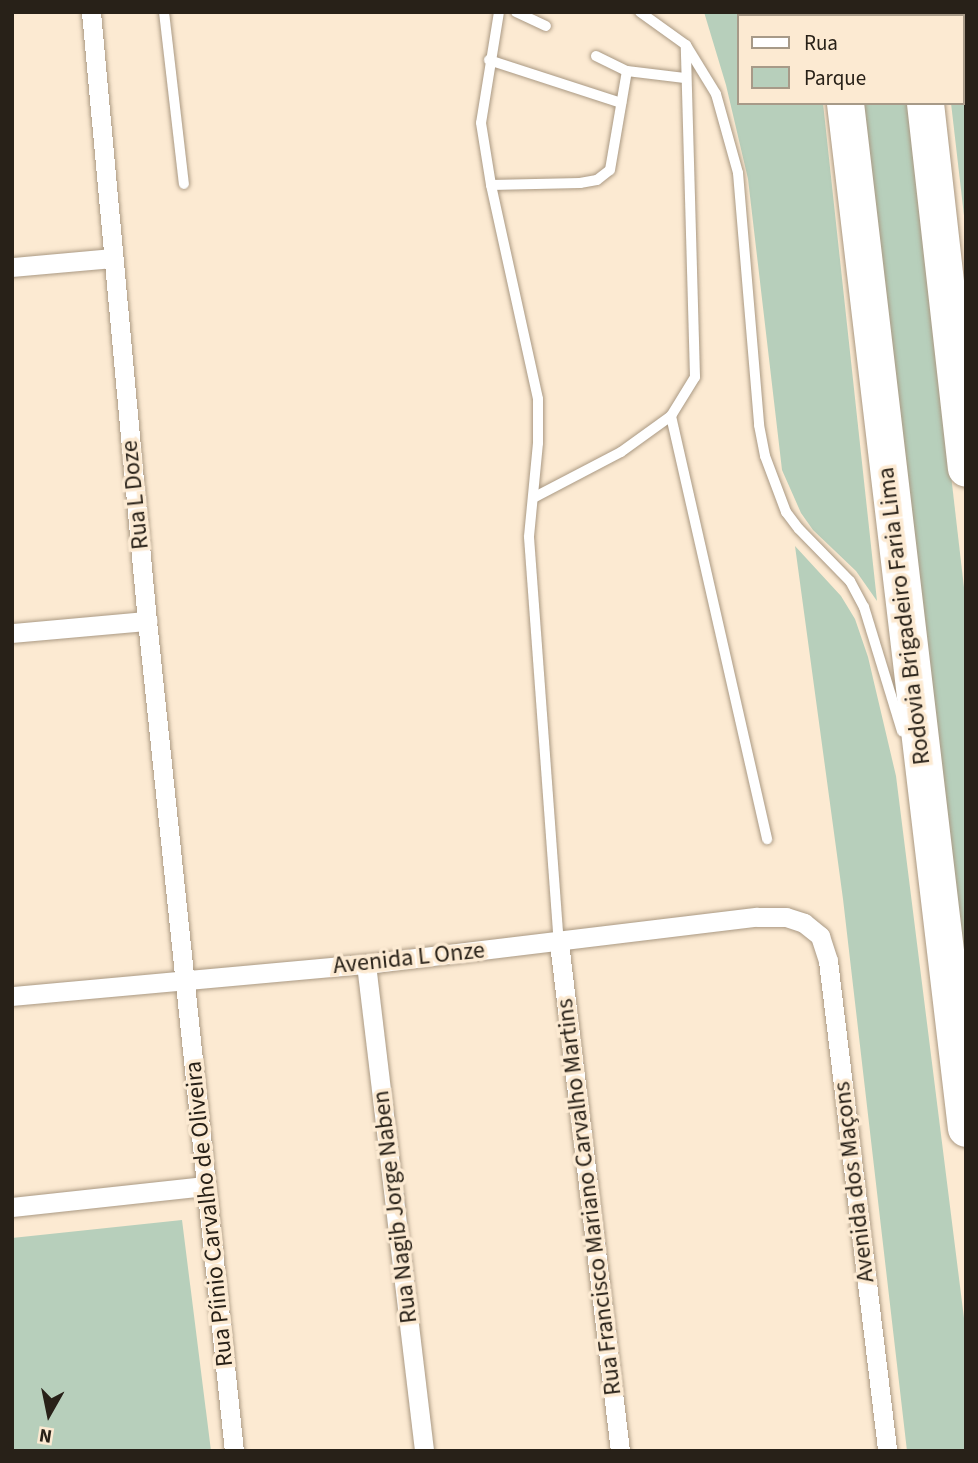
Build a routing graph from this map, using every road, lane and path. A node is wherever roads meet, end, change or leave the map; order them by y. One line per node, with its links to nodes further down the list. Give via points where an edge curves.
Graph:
1 (91, 12): 17 (street, Rua L Doze)
2 (164, 12): 15 (lane)
3 (499, 12): 9 (lane)
4 (516, 12): 6 (lane)
5 (640, 12): 7 (lane)
6 (546, 26)
7 (686, 45): 11 (lane); 24 (lane, via 716,94 738,173 759,425 774,488 799,529 850,581 864,607)
8 (596, 56): 10 (lane)
9 (489, 60): 12 (lane); 16 (lane, via 481,123)
10 (627, 71): 11 (lane); 12 (lane)
11 (685, 79): 19 (lane, via 695,377)
12 (621, 103): 16 (lane, via 610,170 597,180)
13 (845, 105): 26 (highway, Rodovia Brigadeiro Faria Lima)
14 (925, 105): 20 (highway)
15 (184, 184)
16 (491, 185): 21 (lane, via 538,399)
17 (112, 258): 18 (street); 22 (street, Rua L Doze)
18 (12, 267)
19 (671, 416): 21 (lane, via 621,452); 27 (lane)
20 (966, 468)
21 (533, 498): 29 (lane, via 529,537)
22 (147, 621): 23 (street); 31 (street, Rua L Doze)
23 (12, 633)
24 (907, 747)
25 (910, 760): 26 (lane)
26 (928, 826): 33 (highway, Rodovia Brigadeiro Faria Lima)
27 (767, 839)
28 (804, 923): 29 (street, Avenida L Onze, via 786,917 757,917); 39 (street, Avenida dos Maçons, via 820,936 828,961)
29 (559, 943): 30 (street, Avenida L Onze); 38 (street, Rua Francisco Mariano Carvalho Martins)
30 (366, 964): 31 (street, Avenida L Onze); 37 (street, Rua Nagib Jorge Naben)
31 (185, 978): 32 (street, Avenida L Onze); 34 (street, Rua Píinio Carvalho de Oliveira)
32 (12, 996)
33 (966, 1128)
34 (205, 1186): 35 (street); 36 (street, Rua Píinio Carvalho de Oliveira)
35 (12, 1207)
36 (234, 1451)
37 (424, 1451)
38 (620, 1451)
39 (887, 1451)

